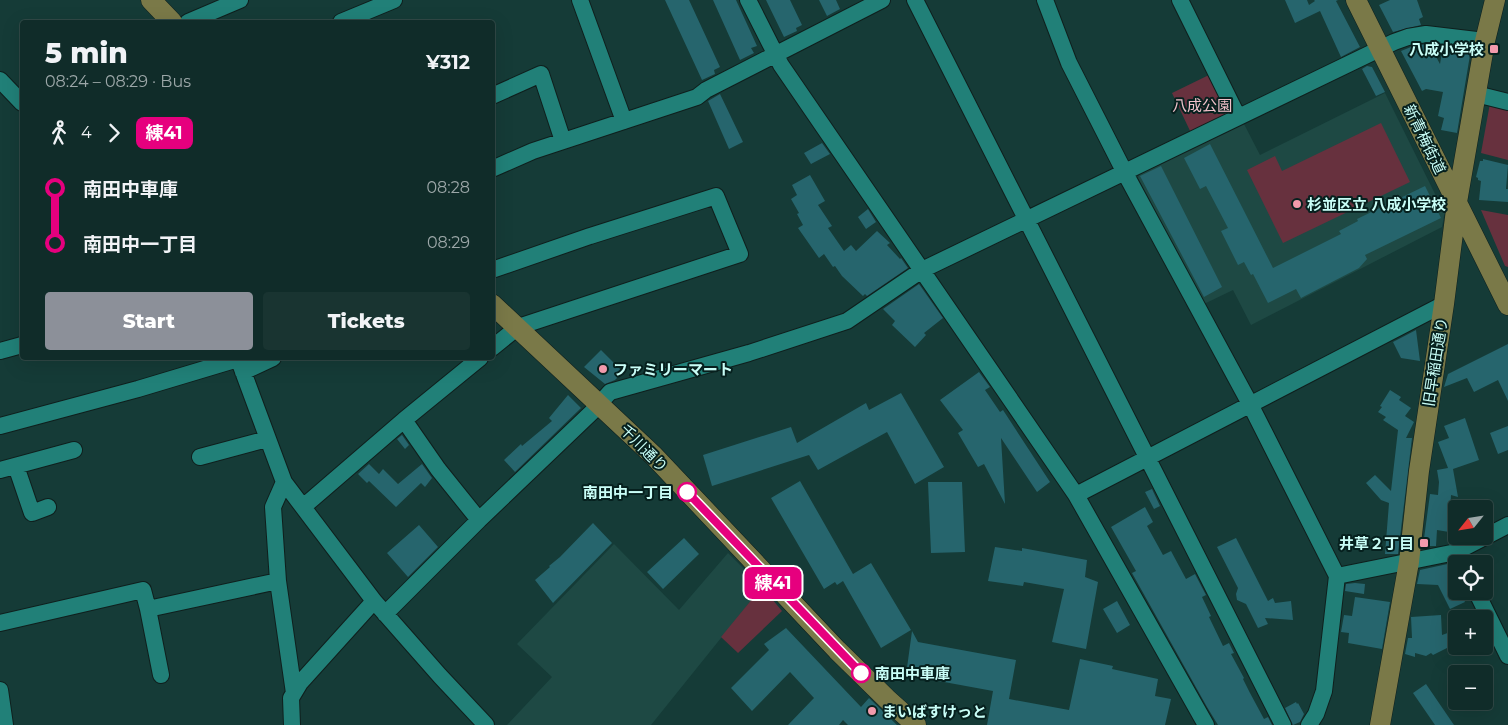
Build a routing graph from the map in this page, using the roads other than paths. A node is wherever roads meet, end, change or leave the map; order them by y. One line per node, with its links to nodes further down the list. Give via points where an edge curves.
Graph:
1 (151, 0): 12 (main road)
2 (240, 0): 13 (street)
3 (394, 0): 14 (street)
4 (580, 0): 24 (street)
5 (748, 0): 17 (street)
6 (882, 0): 17 (street)
7 (915, 0): 29 (street)
8 (1045, 0): 27 (street, via 1069,63)
9 (1180, 0): 23 (street)
10 (1356, 0): 16 (main road, 新青梅街道)
11 (1495, 0): 15 (main road, 旧早稲田通り)
12 (170, 20)
13 (193, 20)
14 (346, 20)
15 (1485, 41): 16 (street, via 1422,35); 19 (main road, 旧早稲田通り)
16 (1380, 48): 23 (street); 28 (main road, 新青梅街道)
17 (775, 55): 24 (street, via 697,97); 31 (street)
18 (0, 80): 21 (street)
19 (1476, 94): 22 (street); 28 (main road, 旧早稲田通り)
20 (495, 95): 25 (street, via 541,74)
21 (20, 101)
22 (1508, 102)
23 (1238, 117): 27 (street)
24 (624, 121): 25 (street)
25 (563, 141): 26 (street, via 533,150)
26 (495, 168)
27 (1125, 173): 29 (street); 44 (street)
28 (1456, 202): 32 (main road, 新青梅街道); 33 (main road, 旧早稲田通り)
29 (1027, 220): 31 (street); 50 (street)
30 (495, 269): 36 (street, via 716,196 740,254)
31 (922, 270): 43 (street, via 847,321 749,353 610,392); 54 (street)
32 (1500, 273): 34 (main road, 新青梅街道)
33 (1444, 304): 44 (street); 61 (main road, 旧早稲田通り, via 1419,471)
34 (1508, 305)
35 (495, 307): 36 (main road, 千川通り)
36 (518, 327): 38 (street); 43 (main road, 千川通り)
37 (20, 346): 39 (street)
38 (495, 346)
39 (0, 351)
40 (260, 360): 42 (street)
41 (478, 360): 45 (street)
42 (240, 363): 46 (street); 47 (street)
43 (599, 404): 57 (street); 76 (main road, 千川通り, via 654,456 837,650)
44 (1250, 404): 50 (street); 62 (street)
45 (404, 420): 56 (street); 57 (street)
46 (0, 426)
47 (267, 439): 49 (street); 53 (street)
48 (74, 450): 51 (street)
49 (200, 457)
50 (1148, 458): 54 (street); 78 (street)
51 (16, 466): 52 (street); 55 (street, via 32,513)
52 (0, 470)
53 (284, 482): 56 (street); 63 (street, via 272,507)
54 (1076, 495): 77 (street)
55 (48, 507)
56 (303, 507): 65 (street)
57 (479, 520): 67 (street)
58 (1508, 525): 59 (street)
59 (1463, 555)
60 (1448, 559): 61 (street)
61 (1410, 562): 62 (street); 80 (main road, 旧早稲田通り)
62 (1337, 576): 79 (street, via 1324,692)
63 (278, 581): 66 (street); 72 (street)
64 (1480, 600): 69 (street)
65 (374, 601): 67 (street); 72 (street)
66 (148, 609): 68 (street, via 143,590); 70 (street)
67 (385, 614): 75 (street)
68 (0, 623)
69 (1508, 656)
70 (161, 675)
71 (0, 690): 73 (street)
72 (294, 693): 74 (street, via 291,698)
73 (6, 725)
74 (292, 725)
75 (486, 725)
76 (916, 725)
77 (1206, 725)
78 (1283, 725)
79 (1309, 725)
80 (1380, 725)

